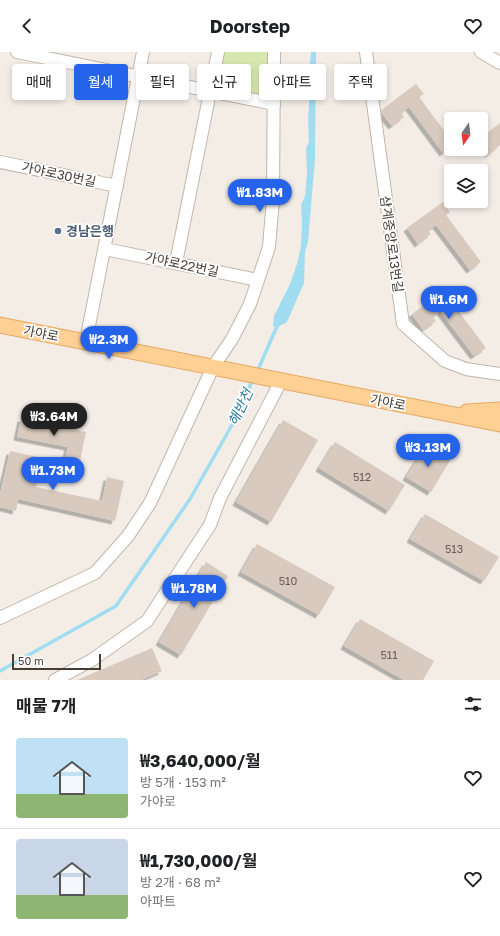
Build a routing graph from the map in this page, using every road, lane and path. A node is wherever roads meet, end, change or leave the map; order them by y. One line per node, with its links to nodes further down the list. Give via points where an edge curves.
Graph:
1 (17, 52): 7 (street)
2 (143, 52): 9 (street)
3 (218, 52): 10 (street)
4 (274, 52): 15 (street)
5 (366, 52): 24 (street, 삼계중앙로13번길, via 403,324 445,361 466,369)
6 (481, 52): 8 (street)
7 (67, 57): 11 (street)
8 (500, 63)
9 (141, 64)
10 (216, 64)
11 (136, 76)
12 (136, 87): 17 (street)
13 (251, 99): 15 (street)
14 (208, 100): 19 (street)
15 (274, 104): 20 (street, via 273,199 269,247)
16 (0, 162): 17 (street, 가야로30번길)
17 (117, 186): 18 (street)
18 (105, 248): 19 (street, 가야로22번길); 22 (street)
19 (176, 263): 20 (street, 가야로22번길)
20 (258, 280): 23 (street, via 250,304)
21 (0, 325): 22 (main road, 가야로)
22 (86, 341): 23 (main road, 가야로)
23 (218, 368): 25 (main road, 가야로); 29 (street, via 150,503 128,536 95,573)
24 (500, 374)
25 (278, 380): 27 (main road, 가야로); 30 (street, via 220,498 210,525 148,621 92,660)
26 (500, 410): 27 (main road)
27 (444, 413): 28 (main road, 가야로)
28 (500, 424)
29 (0, 618)
30 (55, 680)

